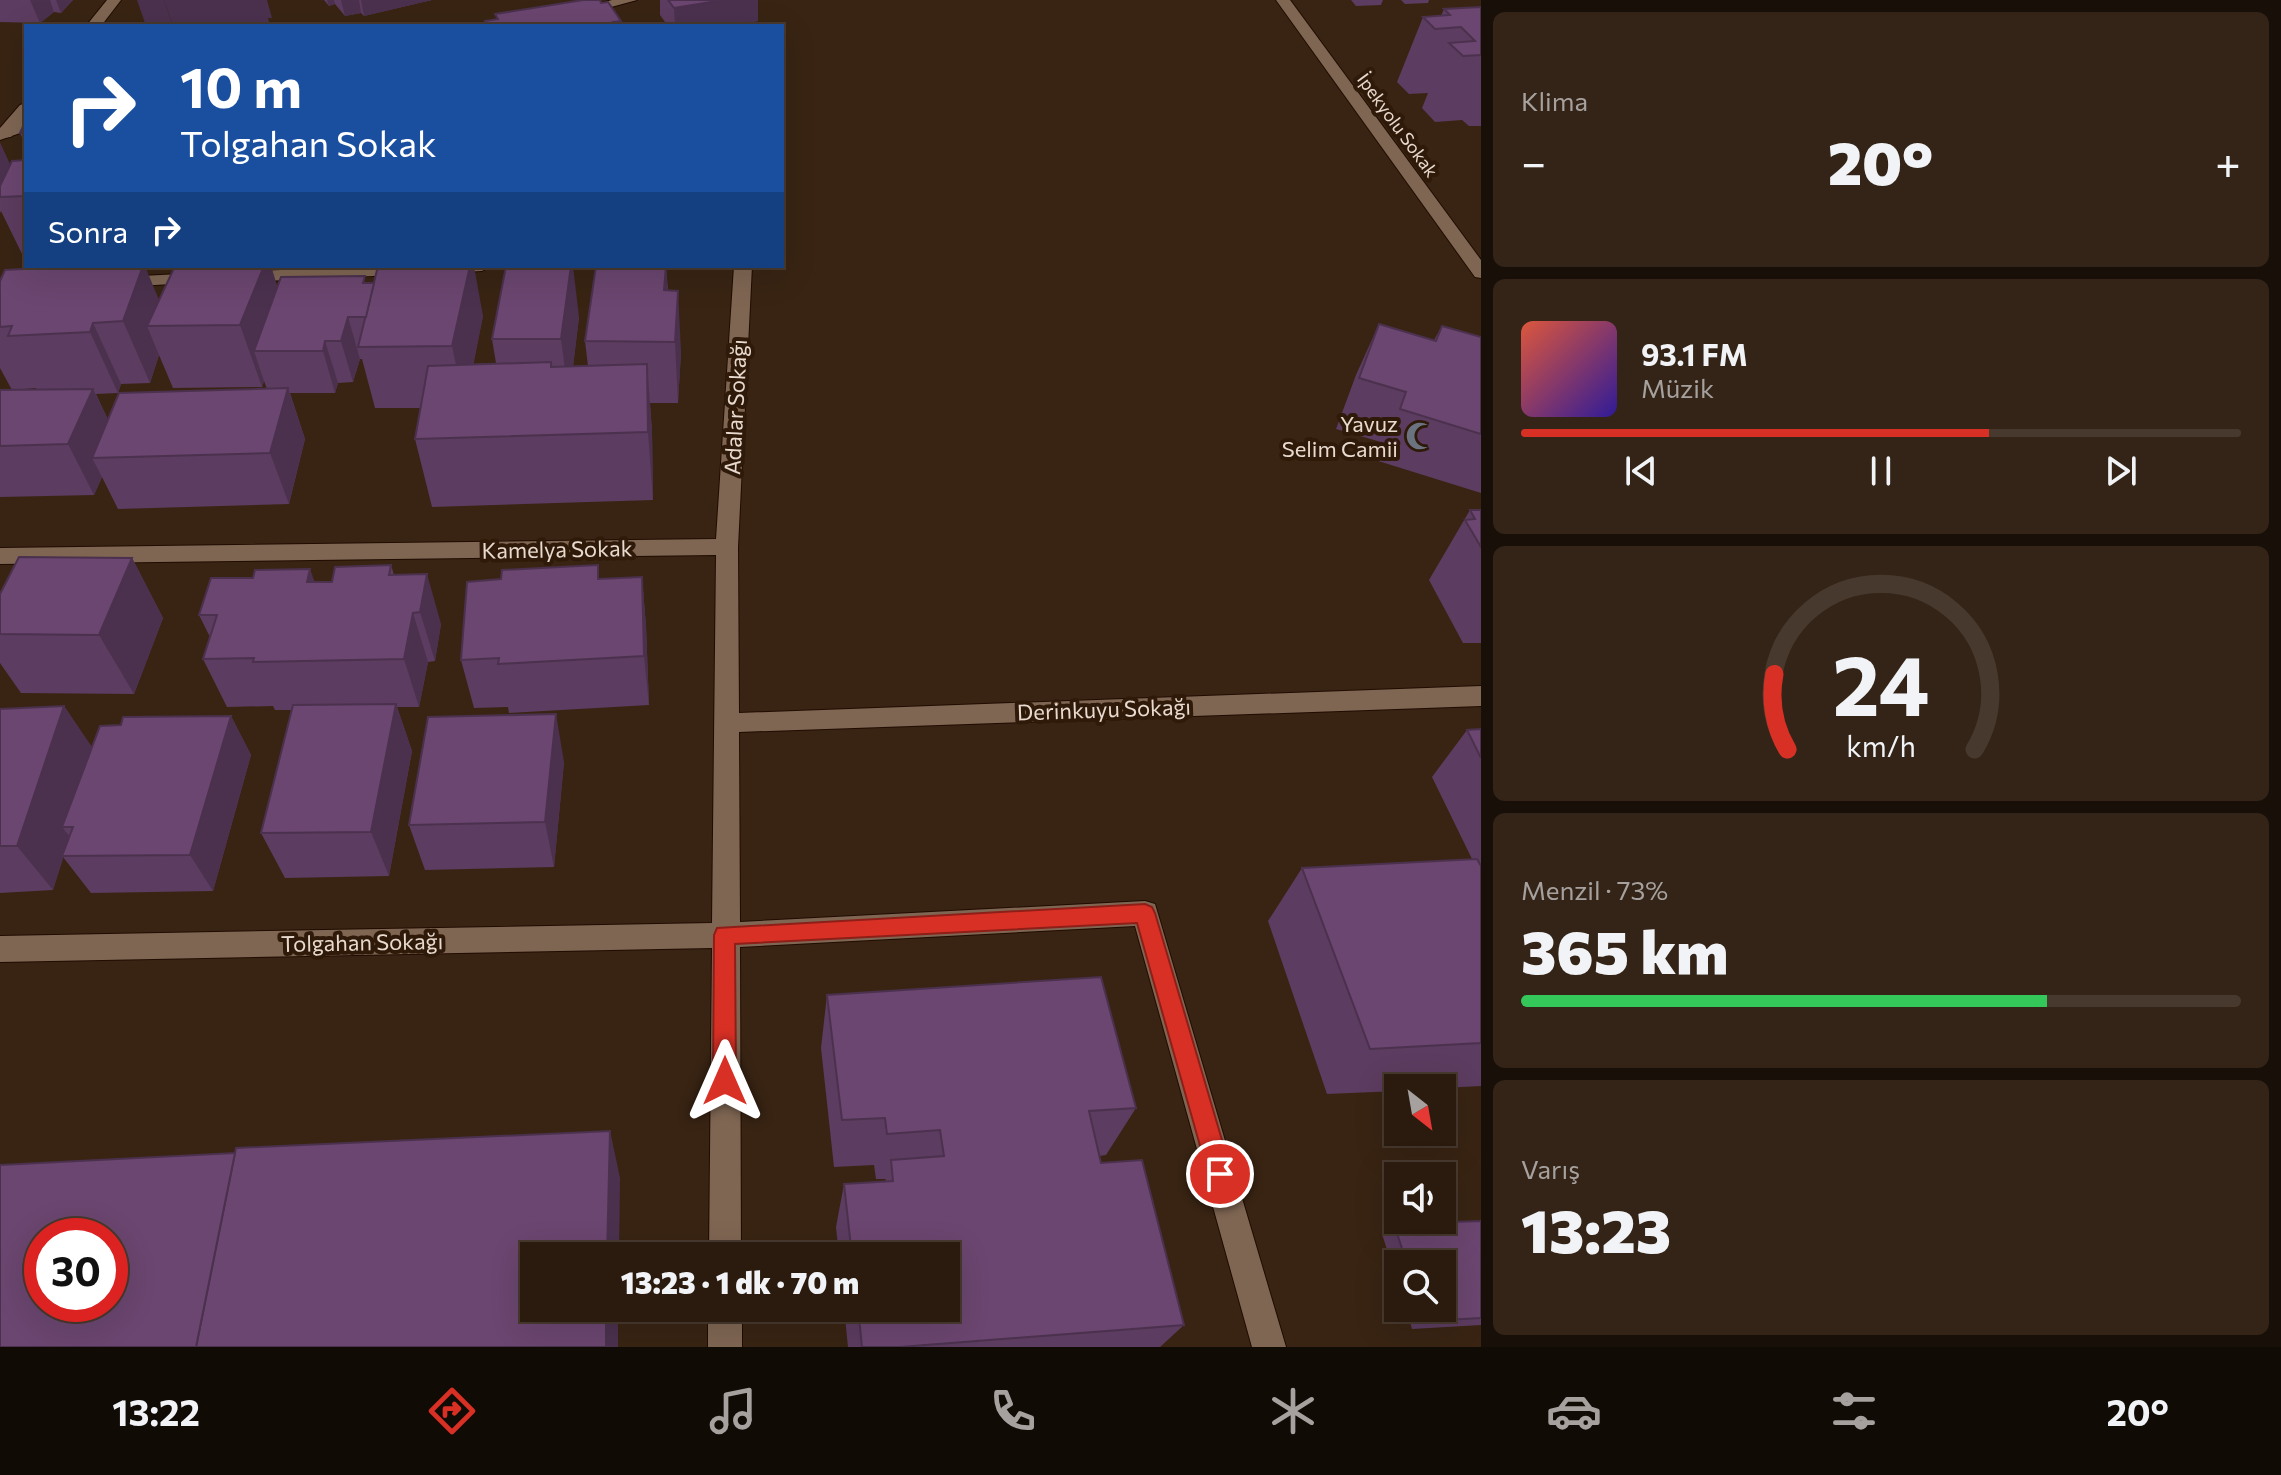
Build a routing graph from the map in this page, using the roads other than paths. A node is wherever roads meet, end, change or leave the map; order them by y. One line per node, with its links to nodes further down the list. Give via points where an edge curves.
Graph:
1 (114, 0): 5 (street)
2 (630, 0): 4 (street, via 608,10)
3 (1283, 0): 12 (street, İpekyolu Sokak)
4 (565, 15)
5 (95, 24)
6 (24, 110): 8 (street)
7 (24, 127): 8 (street)
8 (2, 134): 9 (street)
9 (24, 135)
10 (435, 268): 13 (street)
11 (743, 268): 14 (street, Adalar Sokağı)
12 (1481, 273)
13 (109, 282)
14 (727, 547): 15 (street, Kamelya Sokak); 17 (street)
15 (0, 556)
16 (1481, 696): 17 (street, Derinkuyu Sokağı)
17 (726, 723): 18 (street)
18 (724, 935): 19 (street, Tolgahan Sokağı); 20 (street); 23 (street, Tolgahan Sokağı, via 1145,913)
19 (0, 949)
20 (725, 1242)
21 (725, 1322): 22 (street)
22 (725, 1347)
23 (1269, 1347)

